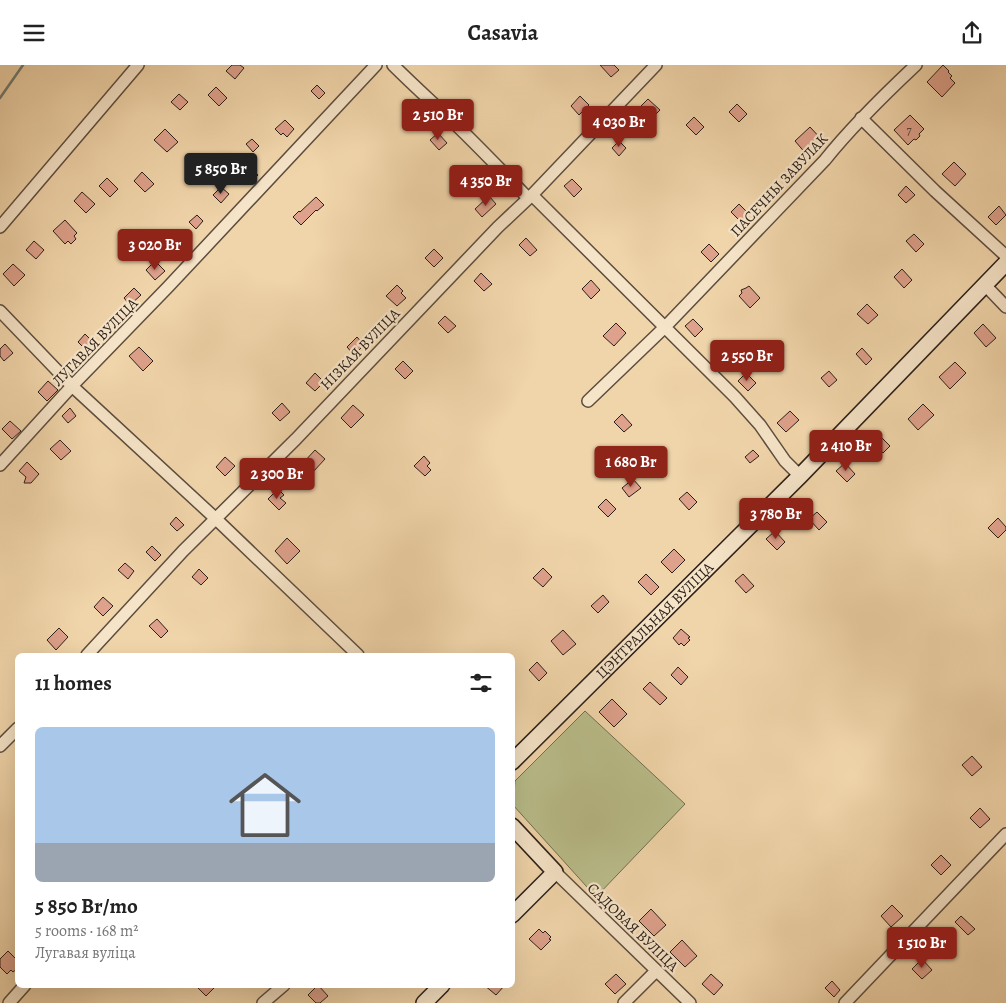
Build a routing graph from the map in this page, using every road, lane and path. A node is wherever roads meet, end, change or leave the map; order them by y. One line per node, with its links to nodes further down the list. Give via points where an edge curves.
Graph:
1 (138, 65): 8 (street)
2 (376, 65): 15 (street, ЛУГАВАЯ ВУЛІЦА)
3 (392, 65): 7 (street)
4 (656, 65): 7 (street, НІЗКАЯ ВУЛІЦА)
5 (916, 65): 6 (street, ПАСЕЧНЫ ЗАВУЛАК)
6 (861, 118): 9 (street); 14 (street, ПАСЕЧНЫ ЗАВУЛАК)
7 (530, 197): 14 (street); 19 (street, НІЗКАЯ ВУЛІЦА)
8 (0, 227)
9 (1006, 256)
10 (1006, 263): 11 (main road, ЦЭНТРАЛЬНАЯ ВУЛІЦА)
11 (985, 285): 12 (street); 18 (main road, ЦЭНТРАЛЬНАЯ ВУЛІЦА)
12 (1006, 307)
13 (0, 311): 15 (street)
14 (666, 327): 16 (street, ПАСЕЧНЫ ЗАВУЛАК); 18 (street, via 735,397)
15 (72, 387): 17 (street, ЛУГАВАЯ ВУЛІЦА); 19 (street)
16 (588, 401)
17 (0, 465)
18 (800, 476): 24 (main road, ЦЭНТРАЛЬНАЯ ВУЛІЦА)
19 (215, 518): 20 (street, НІЗКАЯ ВУЛІЦА); 21 (street)
20 (89, 653)
21 (356, 653)
22 (15, 730): 23 (street)
23 (0, 746)
24 (515, 759)
25 (515, 829): 27 (main road)
26 (1006, 834): 38 (street)
27 (555, 872): 28 (main road); 29 (street, САДОВАЯ ВУЛІЦА)
28 (515, 912)
29 (656, 971): 36 (street); 37 (street, САДОВАЯ ВУЛІЦА)
30 (22, 988): 33 (street)
31 (280, 988): 34 (street)
32 (439, 988): 35 (main road)
33 (9, 1003)
34 (263, 1003)
35 (424, 1003)
36 (624, 1003)
37 (690, 1003)
38 (845, 1003)

